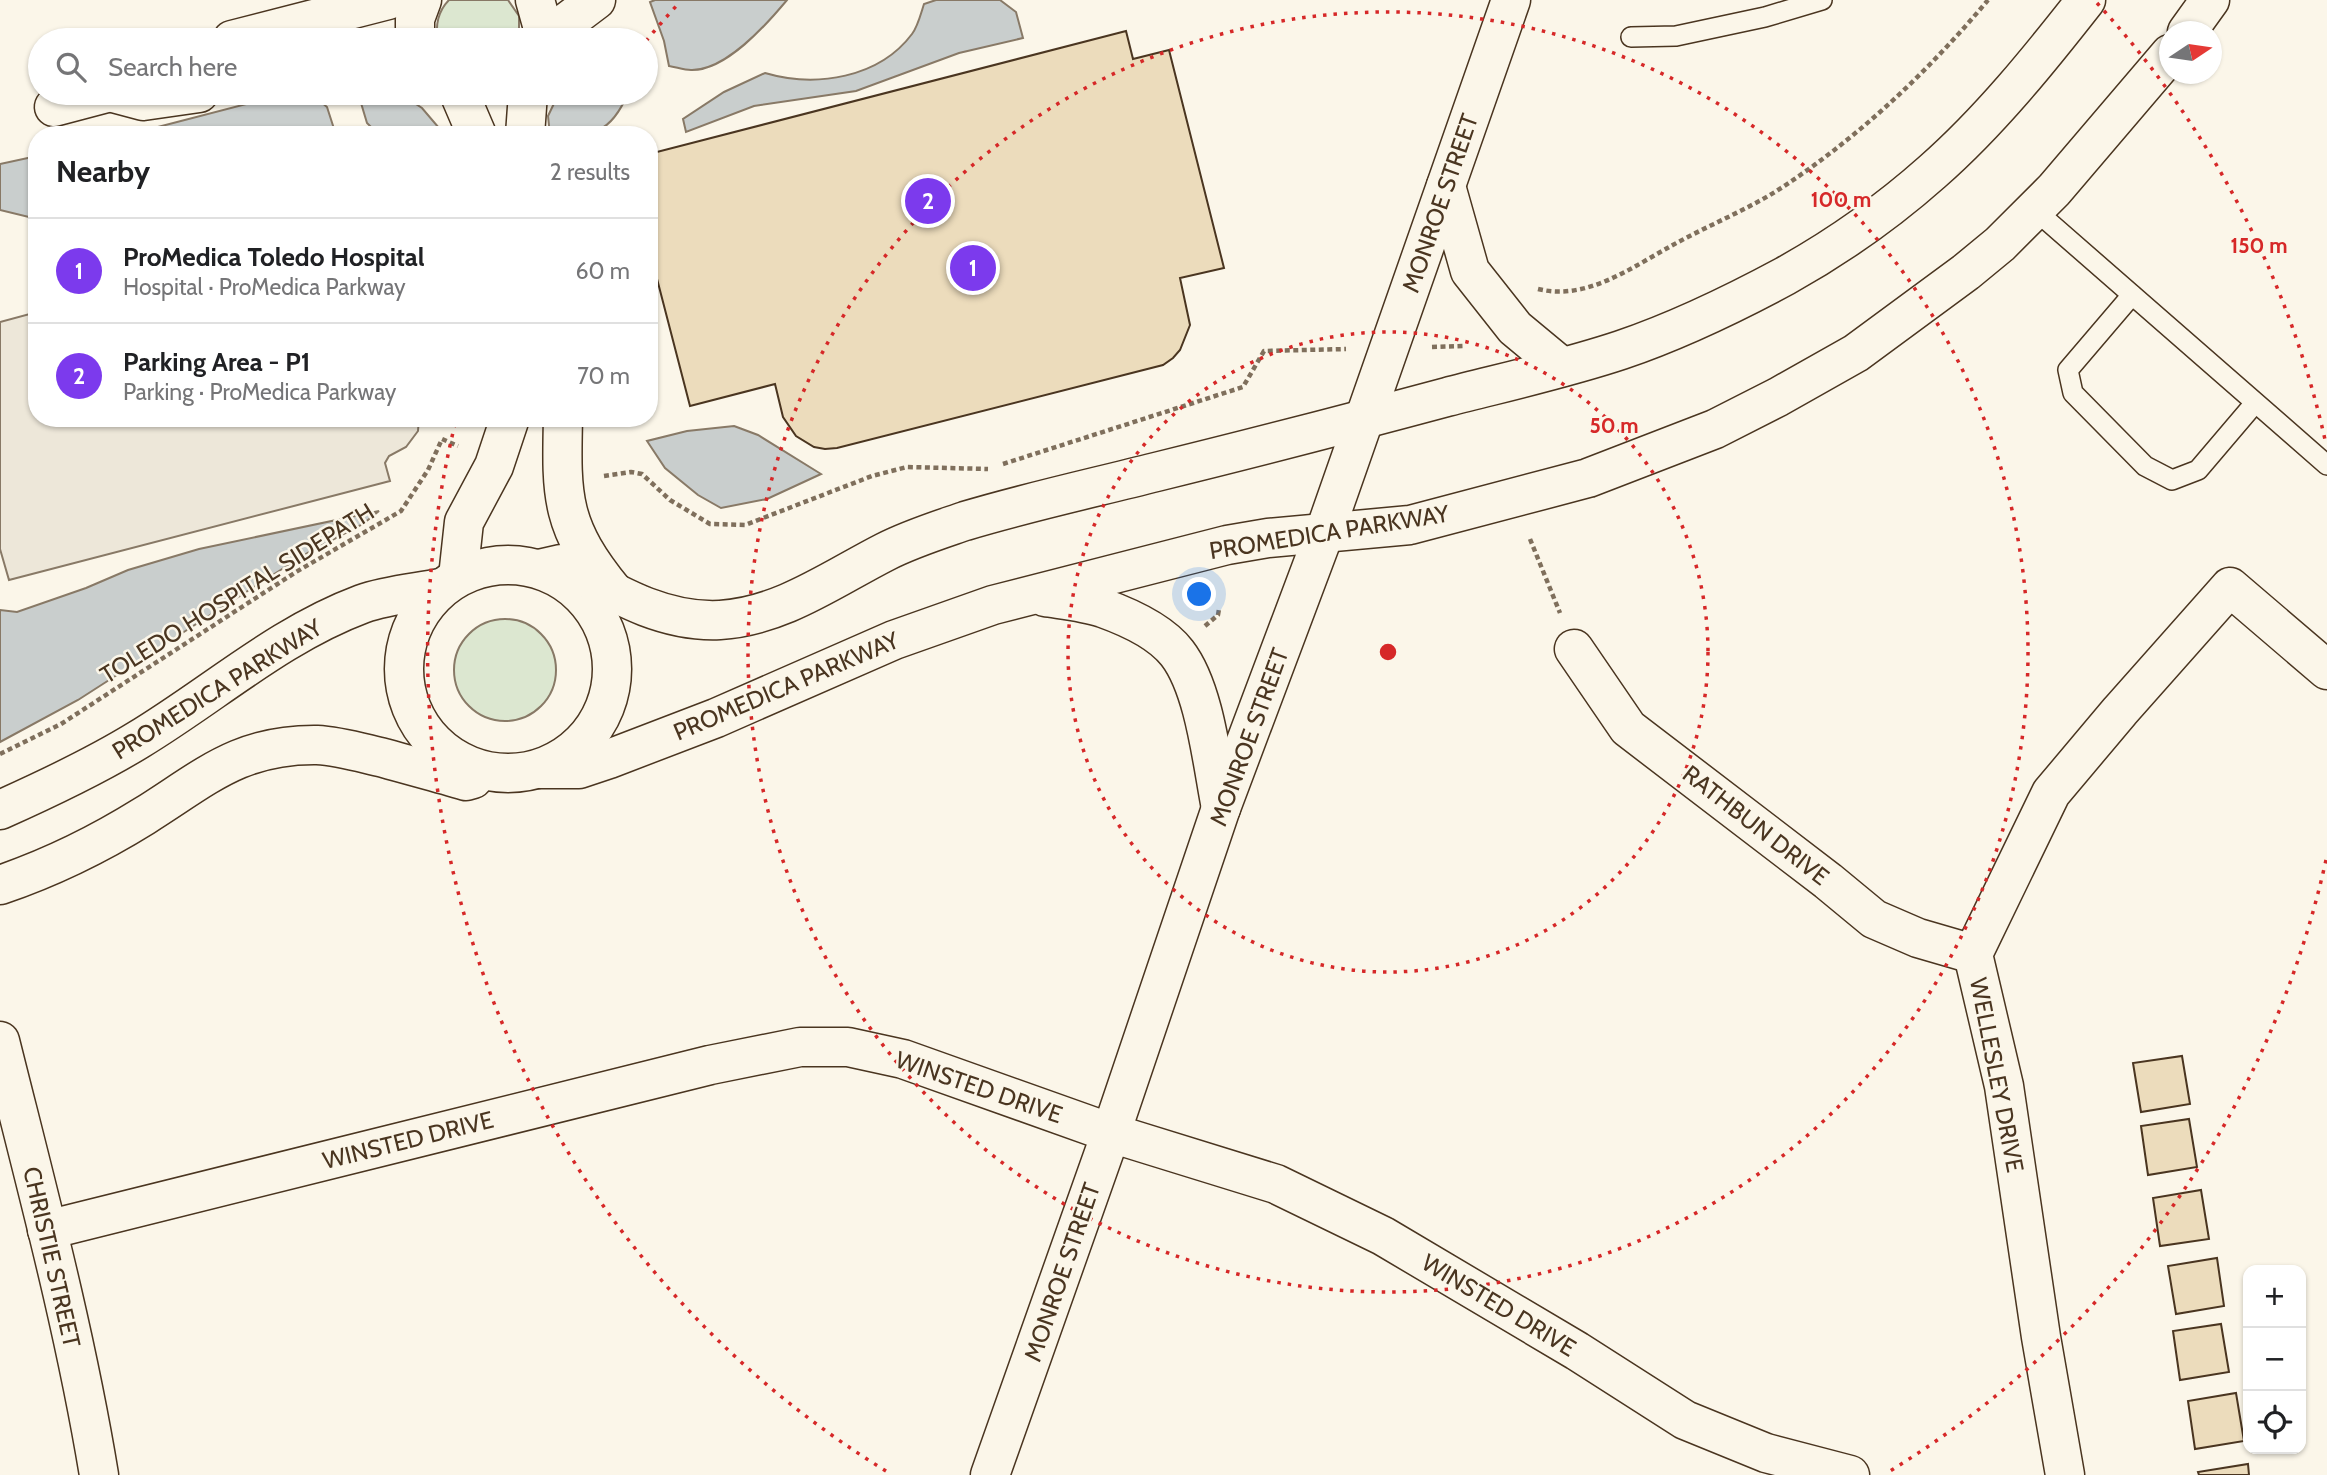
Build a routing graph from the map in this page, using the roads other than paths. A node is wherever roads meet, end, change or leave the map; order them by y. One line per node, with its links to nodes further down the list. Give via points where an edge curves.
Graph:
1 (388, 0): 10 (street)
2 (422, 0): 11 (street)
3 (536, 0): 12 (street)
4 (596, 0): 13 (street)
5 (1511, 0): 22 (street, MONROE STREET)
6 (1822, 0): 14 (lane, via 1676,36)
7 (2086, 0): 25 (street, via 1956,149 1849,237 1710,313 1620,350)
8 (2210, 0): 9 (street)
9 (2195, 21)
10 (279, 28)
11 (415, 28)
12 (542, 28)
13 (559, 28)
14 (1631, 37)
15 (2159, 66): 23 (street, PROMEDICA PARKWAY)
16 (62, 105): 19 (street)
17 (463, 105): 20 (street)
18 (527, 105): 21 (street)
19 (54, 107)
20 (473, 126)
21 (526, 126)
22 (1446, 186): 25 (street, via 1470,271 1515,328); 27 (street, MONROE STREET)
23 (2035, 209): 24 (lane); 31 (street, PROMEDICA PARKWAY, via 1966,272 1856,353 1715,429 1556,488 1410,525)
24 (2132, 295): 26 (lane); 26 (lane, via 2068,370 2073,393 2145,466 2172,480 2199,470)
25 (1562, 367): 27 (street)
26 (2255, 403): 30 (lane)
27 (1364, 419): 31 (street, MONROE STREET); 34 (street, via 957,524 891,549 810,594 745,616 721,620 677,617)
28 (507, 427): 33 (street, via 494,466 464,522)
29 (563, 427): 34 (street, via 566,511 584,553)
30 (2327, 465)
31 (1324, 534): 35 (street, PROMEDICA PARKWAY, via 1227,545); 40 (street, MONROE STREET)
32 (539, 569): 33 (street, via 498,565); 34 (street, via 561,564); 38 (street, via 574,588 600,620 610,649 612,679 608,699 589,734 575,749)
33 (449, 583): 39 (street, via 416,619 409,637 404,657 408,696 414,715 438,746 463,763); 41 (street, PROMEDICA PARKWAY, via 364,603 301,632 138,740)
34 (614, 592)
35 (1032, 594): 38 (street, PROMEDICA PARKWAY, via 894,640 609,759 579,769); 40 (street, via 1102,608 1153,631 1176,652 1190,676 1202,715)
36 (1574, 649): 43 (street, RATHBUN DRIVE, via 1628,727 1874,919)
37 (2327, 670): 43 (street, WELLESLEY DRIVE, via 2230,587 2051,793)
38 (540, 769): 39 (street)
39 (491, 772): 42 (street, via 466,781 319,745 256,752 214,769 108,837)
40 (1221, 808): 45 (street, MONROE STREET)
41 (0, 810)
42 (0, 885)
43 (1973, 954): 50 (street, WELLESLEY DRIVE, via 2004,1086)
44 (0, 1041): 46 (street, CHRISTIE STREET)
45 (1111, 1132): 46 (street, WINSTED DRIVE, via 903,1059 848,1047 800,1047 710,1065); 48 (street, MONROE STREET); 49 (street, WINSTED DRIVE, via 1276,1184 1382,1236 1685,1420 1766,1453)
46 (47, 1230): 47 (street, CHRISTIE STREET)
47 (99, 1475)
48 (990, 1475)
49 (1850, 1475)
50 (2065, 1475)

